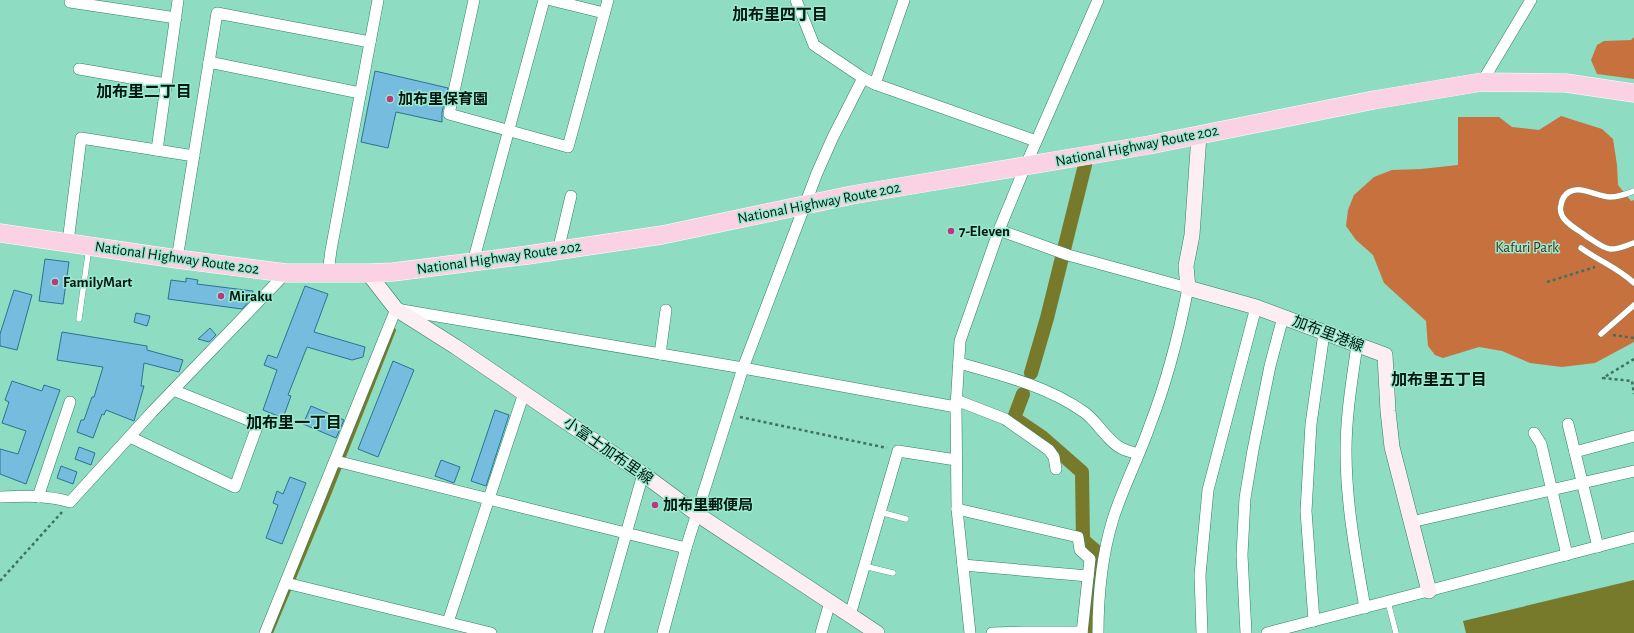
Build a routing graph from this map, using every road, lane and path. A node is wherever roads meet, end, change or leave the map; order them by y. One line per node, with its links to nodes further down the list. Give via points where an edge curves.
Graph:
1 (71, 0): 13 (street, via 70,2)
2 (178, 0): 13 (street)
3 (378, 0): 14 (street)
4 (474, 0): 23 (street, via 449,114)
5 (544, 0): 23 (street)
6 (550, 0): 12 (street)
7 (608, 0): 12 (street)
8 (796, 0): 17 (street, via 814,45)
9 (904, 0): 20 (street)
10 (1098, 0): 25 (street)
11 (1531, 0): 18 (street)
12 (604, 13): 23 (street, via 568,147)
13 (176, 18): 19 (street)
14 (370, 42): 15 (street, via 217,13); 21 (street)
15 (209, 62): 21 (street); 27 (street)
16 (79, 69): 19 (street)
17 (863, 78): 20 (street); 31 (street, via 833,137)
18 (1482, 82): 22 (highway, National Highway Route 202, via 1566,83); 24 (highway, National Highway Route 202)
19 (166, 84): 26 (street)
20 (874, 84): 25 (street)
21 (360, 93): 43 (street)
22 (1634, 93)
23 (509, 131): 40 (street)
24 (1198, 134): 28 (highway, National Highway Route 202); 47 (main road, via 1192,235 1186,266)
25 (1036, 141): 28 (street)
26 (157, 150): 27 (street); 34 (street, via 81,138)
27 (194, 156): 39 (street)
28 (1025, 166): 31 (highway, National Highway Route 202, via 860,193); 32 (street)
29 (1634, 191): 35 (lane, via 1618,197 1609,197 1579,189 1569,192 1562,199 1560,209 1562,217 1568,223 1603,247 1616,249)
30 (571, 196): 38 (street)
31 (805, 205): 38 (highway, National Highway Route 202, via 662,235); 61 (street)
32 (999, 230): 47 (street, via 1064,253); 60 (street, via 960,341)
33 (0, 233): 34 (highway, National Highway Route 202)
34 (68, 242): 36 (highway, National Highway Route 202)
35 (1634, 243)
36 (90, 245): 39 (highway, National Highway Route 202); 53 (lane)
37 (1581, 248): 41 (lane)
38 (558, 251): 40 (highway, National Highway Route 202)
39 (177, 260): 42 (highway, National Highway Route 202)
40 (473, 262): 44 (highway, National Highway Route 202)
41 (1605, 264): 45 (path); 46 (lane, via 1614,267)
42 (286, 273): 43 (highway, National Highway Route 202); 62 (street)
43 (328, 273): 44 (highway, National Highway Route 202)
44 (368, 274): 50 (main road, 小富士加布里線)
45 (1547, 282)
46 (1634, 283)
47 (1188, 288): 49 (main road, 加布里港線); 74 (street, via 1175,348)
48 (1634, 305): 55 (lane)
49 (1256, 307): 52 (main road, 加布里港線); 119 (street, via 1208,490 1200,575)
50 (396, 309): 58 (street); 63 (main road, 小富士加布里線); 76 (street)
51 (666, 310): 58 (street)
52 (1283, 317): 54 (main road, 加布里港線); 120 (street, via 1253,450 1245,498 1242,555)
53 (79, 319)
54 (1324, 333): 57 (main road, 加布里港線); 107 (street, via 1311,424 1306,511)
55 (1601, 334): 56 (path)
56 (1634, 338)
57 (1357, 345): 90 (main road, 加布里港線, via 1385,355 1392,447); 105 (street, via 1349,401 1346,451 1351,531)
58 (660, 354): 61 (street)
59 (1634, 359): 64 (path, via 1603,378 1632,381)
60 (959, 363): 66 (street); 74 (street, via 1016,379 1063,399 1084,412 1114,443)
61 (743, 368): 66 (street); 67 (street)
62 (173, 390): 71 (street); 71 (street, via 258,424 235,487)
63 (524, 393): 79 (main road, 小富士加布里線); 84 (street)
64 (1634, 394)
65 (70, 402): 82 (street)
66 (956, 403): 75 (street); 77 (street, via 1005,419 1049,450 1054,457)
67 (729, 415): 72 (path); 88 (street)
68 (1568, 424): 73 (street)
69 (1534, 433): 81 (street, via 1541,444)
70 (1634, 436): 73 (street)
71 (130, 437): 85 (street)
72 (898, 451): 75 (street); 87 (street)
73 (1575, 452): 80 (street)
74 (1138, 454): 118 (street, via 1113,518 1104,556)
75 (956, 460): 86 (street)
76 (341, 462): 84 (street); 101 (street)
77 (1056, 469)
78 (1634, 471): 80 (street)
79 (643, 474): 88 (main road, 小富士加布里線); 91 (street)
80 (1582, 483): 81 (street); 93 (street)
81 (1552, 490): 90 (street); 95 (street)
82 (38, 496): 83 (street); 85 (street)
83 (0, 497)
84 (490, 498): 91 (street); 108 (street)
85 (70, 502): 100 (path)
86 (957, 509): 96 (street); 99 (street, via 1078,537 1080,550 1090,559)
87 (880, 512): 89 (lane); 97 (street)
88 (697, 514): 94 (street); 103 (main road, 小富士加布里線)
89 (906, 519)
90 (1411, 522): 102 (main road, 加布里港線)
91 (626, 533): 94 (street); 111 (street)
92 (1634, 538): 93 (street)
93 (1598, 547): 95 (street)
94 (686, 548): 112 (street)
95 (1567, 555): 102 (street)
96 (963, 564): 99 (street); 115 (street)
97 (864, 566): 98 (lane); 106 (street)
98 (893, 573)
99 (1088, 576): 117 (street)
100 (0, 581)
101 (292, 584): 108 (street); 109 (street)
102 (1429, 591): 104 (street)
103 (830, 602): 106 (main road, 小富士加布里線); 113 (street)
104 (1388, 602): 105 (street); 122 (lane)
105 (1365, 608): 107 (street)
106 (850, 615): 114 (main road, 小富士加布里線)
107 (1314, 621): 121 (street)
108 (448, 622): 110 (street)
109 (265, 633)
110 (491, 633)
111 (598, 633)
112 (663, 633)
113 (821, 633)
114 (877, 633)
115 (970, 633)
116 (992, 633): 117 (street)
117 (1082, 633)
118 (1098, 633)
119 (1202, 633)
120 (1246, 633)
121 (1267, 633)
122 (1396, 633)

